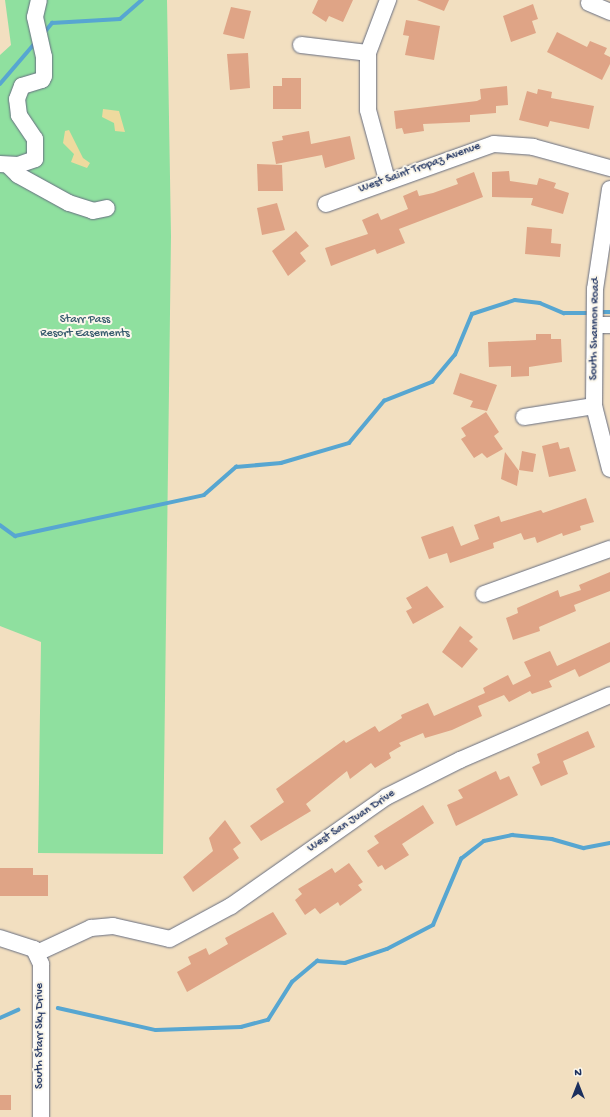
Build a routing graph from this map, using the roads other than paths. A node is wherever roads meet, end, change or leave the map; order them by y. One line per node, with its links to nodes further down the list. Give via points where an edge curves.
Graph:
1 (39, 0): 7 (street, via 35,17 44,57 44,76 42,80 22,86 17,100 19,115 35,139 35,159 26,164)
2 (388, 0): 6 (street)
3 (590, 3): 4 (street)
4 (610, 12)
5 (301, 45): 6 (street)
6 (368, 53): 9 (street, via 368,110)
7 (4, 164): 12 (street, via 18,175 69,203 93,212)
8 (610, 168): 9 (street, West Saint Tropaz Avenue, via 533,147 494,144)
9 (388, 180): 11 (street, West Saint Tropaz Avenue)
10 (610, 189): 13 (street, South Shannon Road)
11 (326, 204)
12 (107, 208)
13 (602, 304): 14 (street, South Shannon Road)
14 (602, 325): 15 (street, South Shannon Road)
15 (594, 406): 16 (street); 17 (street, South Shannon Road)
16 (524, 417)
17 (610, 466)
18 (610, 549): 19 (street)
19 (484, 594)
20 (610, 695): 22 (street, West San Juan Drive, via 460,760 386,797 231,906 170,939 113,926 91,928)
21 (0, 938): 22 (street, via 26,945)
22 (38, 954): 23 (street, South Starr Sky Drive)
23 (41, 1117)

